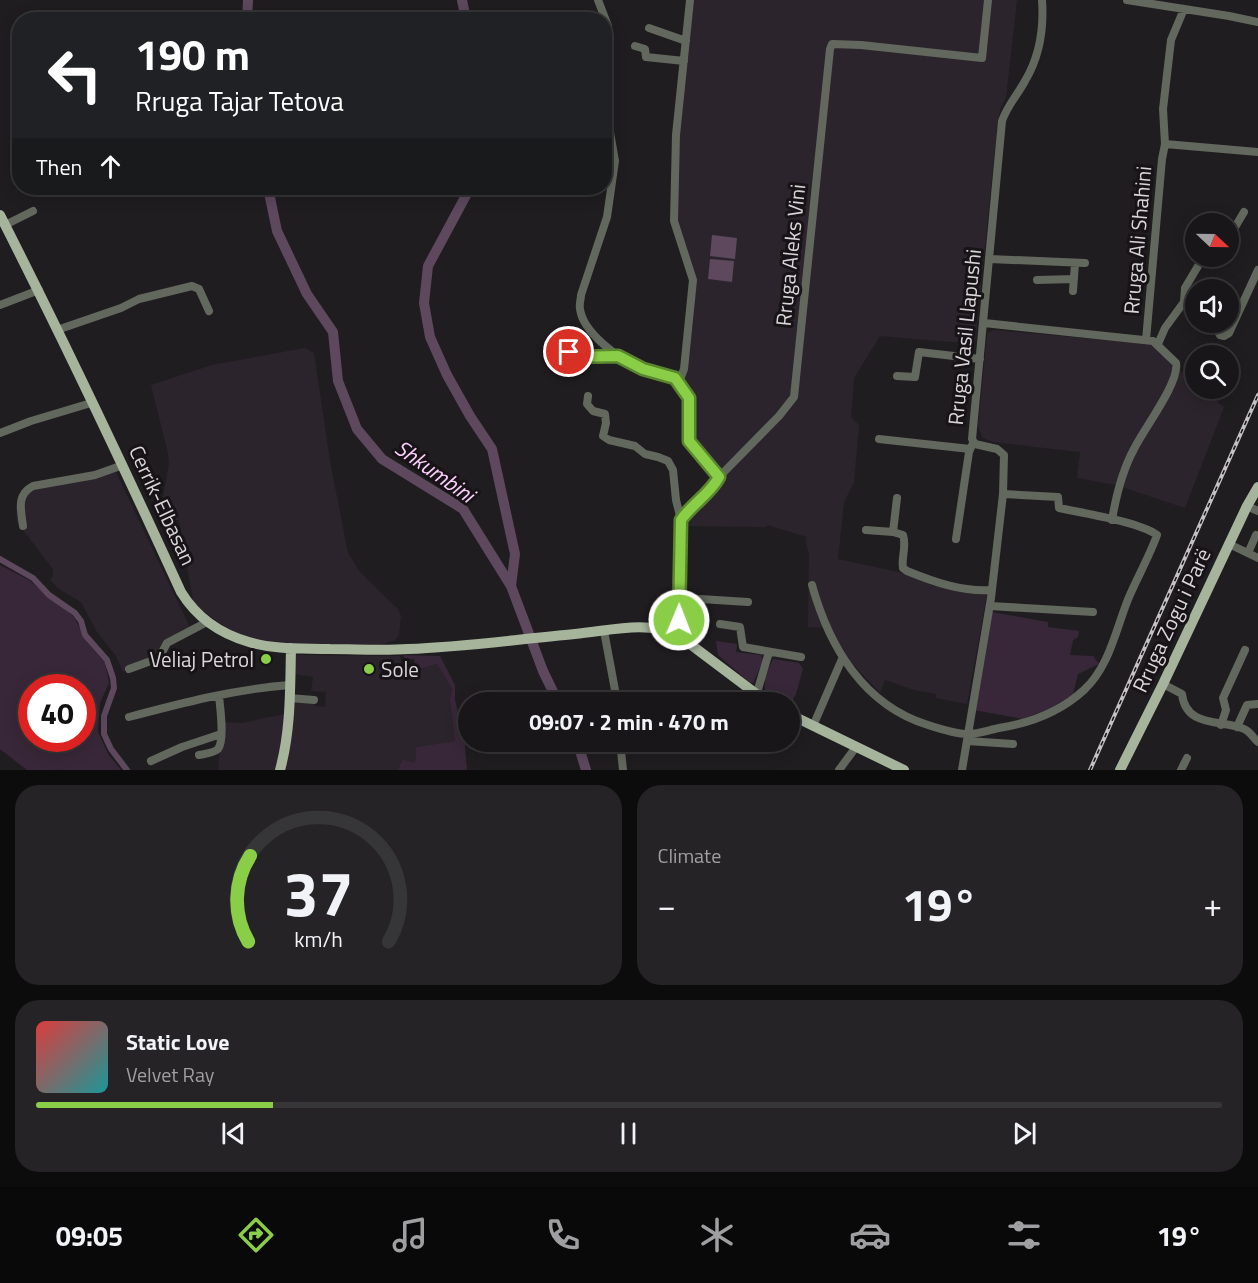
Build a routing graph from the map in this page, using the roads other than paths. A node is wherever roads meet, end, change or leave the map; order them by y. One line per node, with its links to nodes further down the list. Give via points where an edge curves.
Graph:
1 (690, 0): 8 (street)
2 (988, 0): 49 (street, Rruga Aleks Vini, via 982,58 832,44 794,397)
3 (1042, 0): 23 (street, Rruga Vasil Llapushi, via 1037,56 1002,121)
4 (1127, 0): 5 (street)
5 (1184, 9): 6 (street); 12 (street, Rruga Ali Shahini, via 1171,40 1163,109)
6 (1258, 22)
7 (649, 28): 8 (street)
8 (686, 41): 10 (street)
9 (635, 46): 10 (street, via 645,49 646,57)
10 (684, 61): 42 (street, via 673,216 693,280 684,369)
11 (612, 143): 15 (street)
12 (1165, 144): 13 (street); 36 (street, Rruga Ali Shahini)
13 (1258, 152)
14 (612, 158): 15 (street)
15 (615, 160): 16 (street)
16 (612, 181)
17 (610, 195): 39 (street, via 580,308 592,332)
18 (33, 211): 22 (street)
19 (1244, 212): 21 (street)
20 (0, 214): 22 (main road, Cerrik-Elbasan)
21 (1239, 220)
22 (5, 225): 28 (main road, Cerrik-Elbasan)
23 (990, 259): 26 (street, via 1080,263); 34 (street, Rruga Vasil Llapushi)
24 (1197, 267): 30 (street, via 1185,288)
25 (1258, 270): 32 (street)
26 (1074, 279): 27 (street); 29 (street)
27 (1037, 280)
28 (39, 290): 31 (street); 35 (main road, Cerrik-Elbasan)
29 (1073, 291)
30 (1184, 302): 38 (street)
31 (0, 305)
32 (1239, 310)
33 (209, 311): 35 (street, via 199,289 192,285 139,299)
34 (984, 323): 36 (street); 40 (street, Rruga Vasil Llapushi)
35 (57, 330): 44 (main road, Cerrik-Elbasan)
36 (1146, 340): 38 (street)
37 (568, 342): 39 (street, via 570,355)
38 (1158, 344): 56 (street, via 1176,363 1176,369 1168,391 1133,450)
39 (618, 356): 42 (street)
40 (980, 358): 41 (street, via 919,352 915,377); 47 (street, Rruga Vasil Llapushi)
41 (897, 376)
42 (679, 382): 49 (street, via 689,398 689,441)
43 (588, 396): 55 (street, via 587,404 593,411 604,414 603,436 668,461 674,470)
44 (91, 403): 45 (street); 48 (main road, Cerrik-Elbasan)
45 (0, 433)
46 (879, 439): 47 (street)
47 (972, 446): 51 (street, Rruga Vasil Llapushi, via 997,449 1004,455); 61 (street)
48 (123, 465): 57 (street, via 27,489 20,504); 70 (main road, Cerrik-Elbasan, via 182,592)
49 (719, 477): 55 (street, Rruga Aleks Vini)
50 (1258, 487): 53 (main road, Rruga Zogu i Parë)
51 (1003, 494): 56 (street, via 1058,497 1059,508); 66 (street, Rruga Vasil Llapushi)
52 (897, 498): 59 (street)
53 (1247, 506): 54 (street); 62 (main road, Rruga Zogu i Parë)
54 (1258, 511)
55 (681, 520): 73 (street)
56 (1112, 520): 96 (street, via 1157,535 1101,671 1085,689 1044,717)
57 (23, 526)
58 (867, 530): 59 (street)
59 (893, 532): 66 (street, via 903,535 905,540 902,564 907,571 959,588)
60 (1257, 534): 63 (street)
61 (956, 539)
62 (1228, 544): 63 (street); 81 (main road, Rruga Zogu i Parë)
63 (1248, 553): 64 (street)
64 (1258, 558)
65 (812, 585): 79 (street, via 825,626)
66 (992, 590): 68 (street, Rruga Vasil Llapushi)
67 (748, 602): 74 (street, via 700,599)
68 (990, 606): 69 (street); 96 (street, Rruga Vasil Llapushi)
69 (1093, 612)
70 (207, 622): 75 (main road, Cerrik-Elbasan, via 249,642); 80 (street, via 166,644 159,658)
71 (720, 624): 77 (street, via 740,627 743,647)
72 (599, 632): 73 (main road, via 647,627); 75 (main road, Cerrik-Elbasan, via 406,650); 83 (street)
73 (678, 635): 74 (main road)
74 (692, 645): 84 (main road)
75 (291, 648): 82 (main road)
76 (1245, 651): 92 (street, via 1223,698 1226,710)
77 (769, 652): 78 (street); 85 (street)
78 (801, 657)
79 (842, 659): 93 (street); 96 (street, via 865,686 894,710 916,722)
80 (129, 669)
81 (1163, 684): 92 (street, via 1182,694 1188,711); 109 (main road, Rruga Zogu i Parë)
82 (290, 685): 86 (street); 87 (main road)
83 (615, 692)
84 (751, 692)
85 (757, 692)
86 (219, 696): 90 (street); 95 (street)
87 (290, 698): 88 (street); 104 (main road, via 288,736)
88 (314, 700)
89 (1258, 704): 94 (street, via 1246,705)
90 (129, 717)
91 (800, 720): 93 (main road)
92 (1221, 725): 94 (street)
93 (813, 726): 99 (main road)
94 (1237, 727): 97 (street)
95 (221, 734): 101 (street, via 216,751); 103 (street)
96 (967, 737): 98 (street); 108 (street, Rruga Vasil Llapushi)
97 (1258, 742)
98 (1012, 744)
99 (856, 747): 106 (street); 107 (main road)
100 (621, 752): 105 (street)
101 (199, 754)
102 (1187, 758): 110 (street)
103 (151, 761)
104 (280, 770)
105 (623, 770)
106 (839, 770)
107 (904, 770)
108 (962, 770)
109 (1120, 770)
110 (1181, 770)

